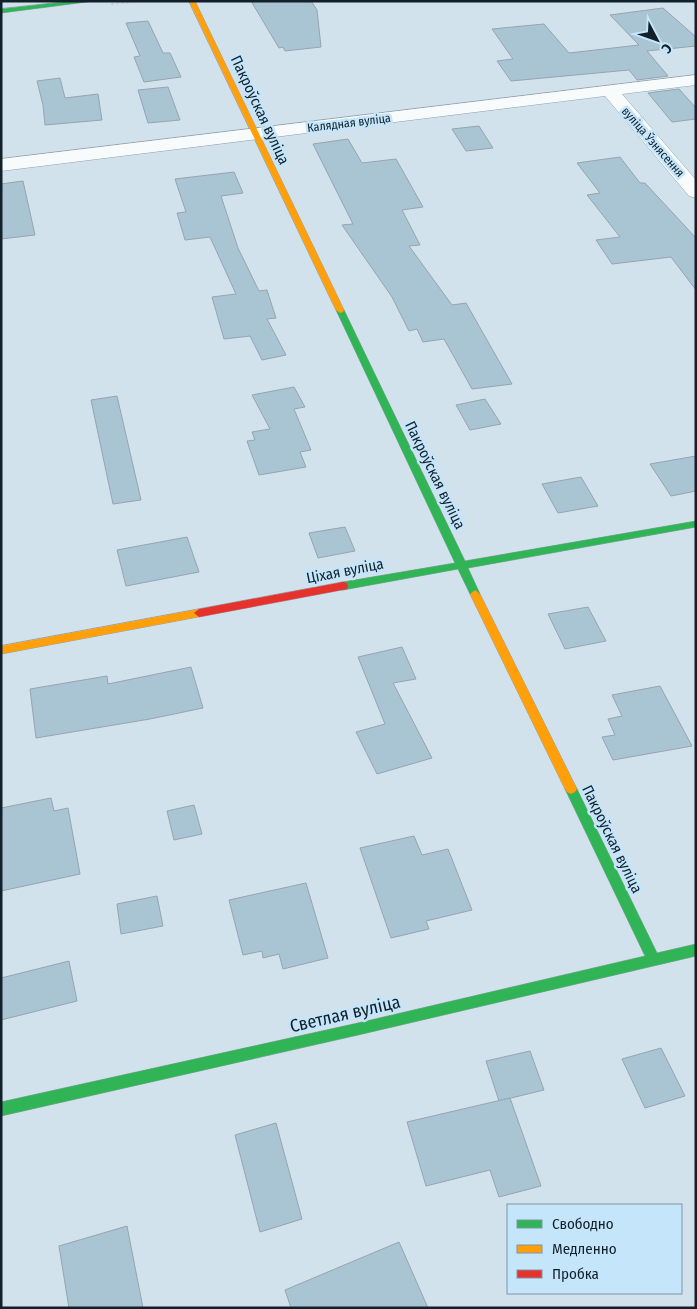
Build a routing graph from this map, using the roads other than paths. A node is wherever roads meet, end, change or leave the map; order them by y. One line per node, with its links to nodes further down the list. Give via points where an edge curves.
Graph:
1 (91, 1): 3 (street)
2 (192, 1): 6 (street, Пакроўская вуліца)
3 (1, 11)
4 (696, 80): 5 (street, Калядная вуліца)
5 (610, 92): 6 (street, Калядная вуліца); 8 (street, вуліца Ўзнясення)
6 (255, 134): 7 (street, Калядная вуліца); 10 (street, Пакроўская вуліца)
7 (1, 165)
8 (696, 192)
9 (696, 524): 10 (street, Ціхая вуліца)
10 (461, 564): 11 (street, Ціхая вуліца); 13 (street, Пакроўская вуліца)
11 (1, 650)
12 (696, 950): 13 (street, Светлая вуліца)
13 (654, 960): 14 (street, Светлая вуліца)
14 (1, 1109)

